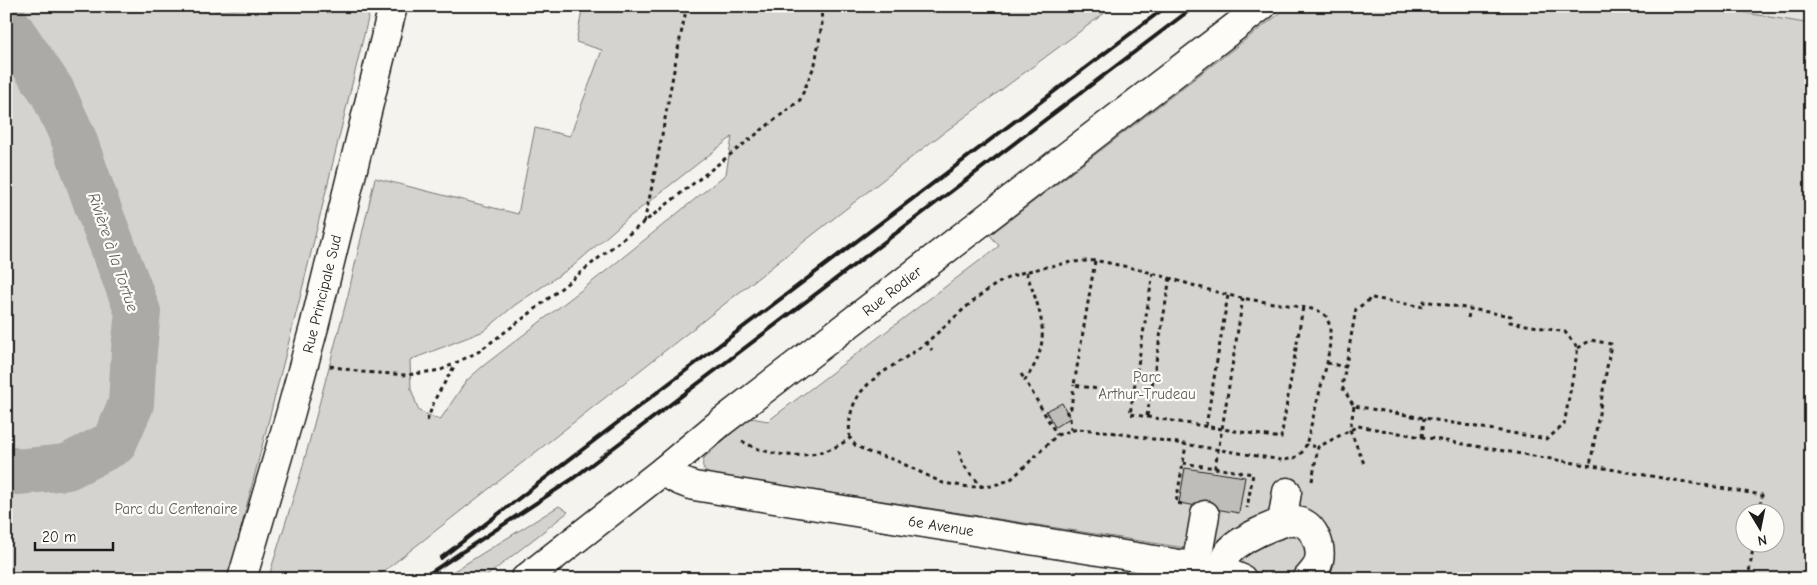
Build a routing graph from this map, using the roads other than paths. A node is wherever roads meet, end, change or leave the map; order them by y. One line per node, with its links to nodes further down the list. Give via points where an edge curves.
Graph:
1 (393, 6): 9 (street, Rue Principale Sud, via 305,360)
2 (1262, 6): 3 (street, Rue Rodier)
3 (664, 470): 7 (street, 6e Avenue, via 680,482 694,486); 10 (street, Rue Rodier)
4 (1299, 488): 6 (street)
5 (1196, 510): 7 (street)
6 (1282, 522): 8 (street, 6e Avenue, via 1258,532 1230,550 1226,555); 11 (street, via 1298,521 1317,538 1319,561)
7 (1196, 566): 8 (street, 6e Avenue)
8 (1233, 575)
9 (242, 579)
10 (524, 579)
11 (1307, 579)

